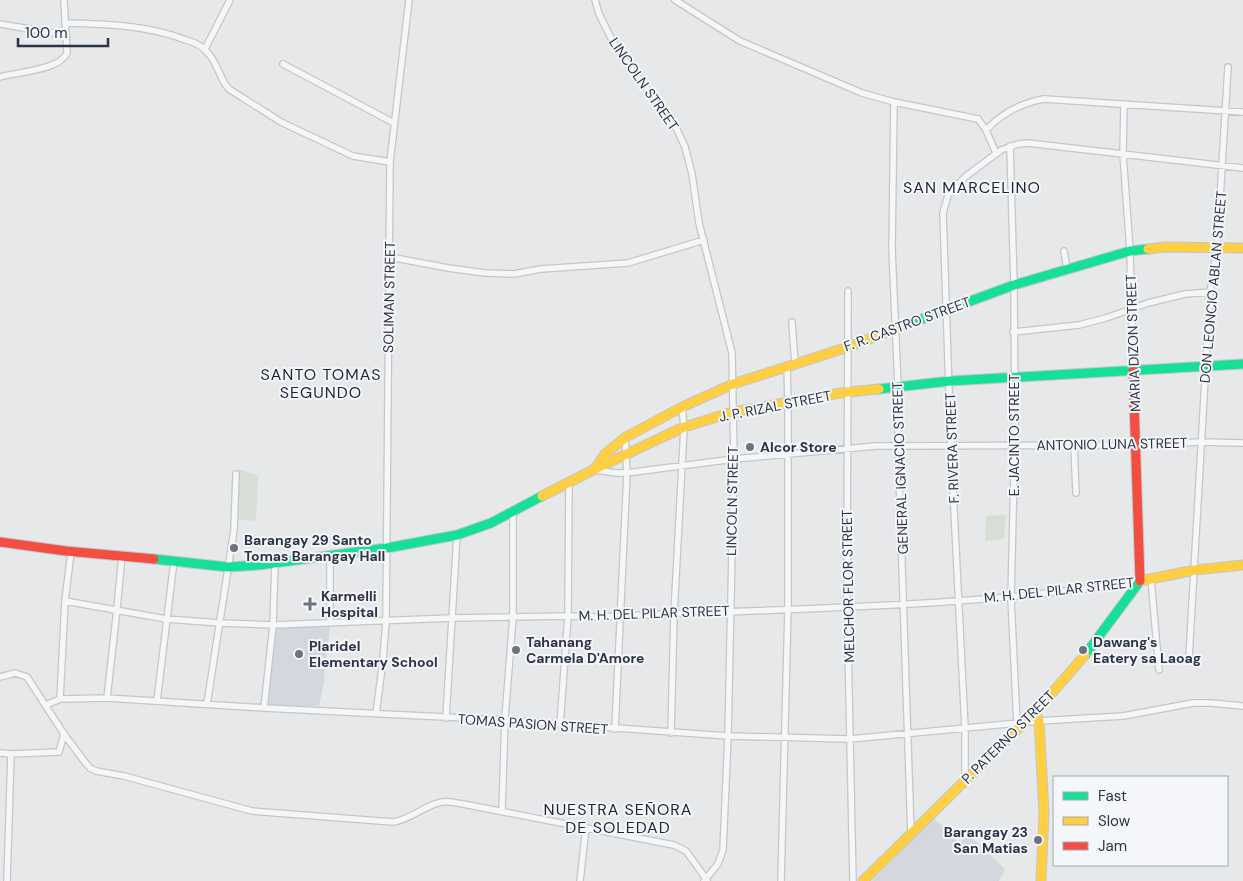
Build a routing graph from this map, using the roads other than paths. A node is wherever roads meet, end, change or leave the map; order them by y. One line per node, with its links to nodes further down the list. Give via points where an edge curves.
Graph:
1 (64, 0): 6 (street)
2 (230, 0): 9 (street)
3 (409, 0): 17 (street, SOLIMAN STREET)
4 (595, 0): 25 (street, LINCOLN STREET, via 613,42 674,123 685,147)
5 (675, 0): 13 (street, via 740,41 862,93)
6 (65, 23): 8 (street); 9 (street, via 145,28 171,34)
7 (0, 24): 8 (street)
8 (66, 35): 12 (street, via 67,52 63,60)
9 (205, 50): 22 (street, via 229,89 281,122 353,156)
10 (283, 64): 17 (street)
11 (1228, 67): 15 (street, DON LEONCIO ABLAN STREET)
12 (0, 77)
13 (894, 102): 18 (street, via 974,118 982,122); 38 (street, GENERAL IGNACIO STREET, via 892,249)
14 (1124, 105): 15 (street); 18 (street, via 1044,99 1006,113); 21 (street, MARIA DIZON STREET)
15 (1226, 112): 16 (street); 23 (street, DON LEONCIO ABLAN STREET)
16 (1243, 112)
17 (394, 123): 22 (street, SOLIMAN STREET)
18 (986, 130): 20 (street)
19 (1010, 146): 20 (street, F. RIVERA STREET); 21 (street, via 1028,143); 32 (street, E. JACINTO STREET)
20 (996, 153): 35 (street, F. RIVERA STREET, via 958,183 946,202)
21 (1123, 154): 23 (street); 29 (street, MARIA DIZON STREET)
22 (390, 162): 30 (street, SOLIMAN STREET)
23 (1223, 166): 24 (street); 26 (street, DON LEONCIO ABLAN STREET)
24 (1243, 168)
25 (704, 240): 30 (street, via 628,264 541,269 514,274 448,268); 47 (street, LINCOLN STREET, via 732,353)
26 (1217, 248): 27 (main road, F. R. CASTRO STREET); 29 (main road, F. R. CASTRO STREET, via 1166,247); 34 (street, DON LEONCIO ABLAN STREET)
27 (1243, 248)
28 (1064, 251): 31 (street)
29 (1130, 251): 31 (main road, F. R. CASTRO STREET); 36 (street, MARIA DIZON STREET)
30 (390, 257): 75 (street, SOLIMAN STREET)
31 (1067, 269): 32 (main road, F. R. CASTRO STREET)
32 (1014, 285): 35 (main road, F. R. CASTRO STREET); 39 (street, E. JACINTO STREET)
33 (848, 291): 40 (street, MELCHOR FLOR STREET)
34 (1210, 292): 36 (street, via 1185,294); 43 (street, DON LEONCIO ABLAN STREET)
35 (947, 308): 38 (main road, F. R. CASTRO STREET); 46 (street, F. RIVERA STREET)
36 (1132, 308): 39 (street, via 1079,325); 44 (street, MARIA DIZON STREET)
37 (792, 322): 42 (street)
38 (895, 329): 40 (main road, F. R. CASTRO STREET); 48 (street, GENERAL IGNACIO STREET)
39 (1013, 332): 45 (street, E. JACINTO STREET)
40 (848, 347): 42 (main road, F. R. CASTRO STREET); 49 (street, MELCHOR FLOR STREET)
41 (1243, 364): 43 (main road, J. P. RIZAL STREET)
42 (791, 365): 47 (main road, F. R. CASTRO STREET); 50 (street)
43 (1206, 366): 44 (main road, J. P. RIZAL STREET); 55 (street, DON LEONCIO ABLAN STREET)
44 (1133, 371): 45 (main road, J. P. RIZAL STREET); 57 (main road, MARIA DIZON STREET)
45 (1014, 377): 46 (main road, J. P. RIZAL STREET); 60 (street, E. JACINTO STREET)
46 (950, 381): 48 (main road, J. P. RIZAL STREET); 59 (street, F. RIVERA STREET)
47 (733, 384): 51 (main road, F. R. CASTRO STREET); 52 (street, LINCOLN STREET)
48 (898, 386): 49 (main road, J. P. RIZAL STREET); 58 (street, GENERAL IGNACIO STREET)
49 (847, 392): 50 (main road, J. P. RIZAL STREET); 62 (street, MELCHOR FLOR STREET)
50 (788, 402): 52 (main road, J. P. RIZAL STREET); 63 (street)
51 (682, 407): 53 (street); 54 (main road, F. R. CASTRO STREET)
52 (733, 412): 53 (main road, J. P. RIZAL STREET); 65 (street, LINCOLN STREET)
53 (684, 427): 64 (main road, J. P. RIZAL STREET); 66 (street)
54 (625, 438): 64 (street); 67 (main road, F. R. CASTRO STREET, via 605,454)
55 (1202, 442): 56 (street, ANTONIO LUNA STREET); 57 (street, ANTONIO LUNA STREET); 83 (street, DON LEONCIO ABLAN STREET)
56 (1243, 443)
57 (1136, 445): 61 (street, ANTONIO LUNA STREET); 85 (main road, MARIA DIZON STREET)
58 (898, 446): 59 (street, ANTONIO LUNA STREET); 62 (street, ANTONIO LUNA STREET); 89 (street, GENERAL IGNACIO STREET)
59 (951, 446): 60 (street, ANTONIO LUNA STREET); 87 (street, F. RIVERA STREET)
60 (1014, 446): 61 (street, ANTONIO LUNA STREET); 86 (street, E. JACINTO STREET)
61 (1074, 446): 71 (street)
62 (847, 448): 63 (street, ANTONIO LUNA STREET); 90 (street, MELCHOR FLOR STREET)
63 (788, 453): 65 (street, ANTONIO LUNA STREET); 92 (street)
64 (627, 454): 67 (main road, J. P. RIZAL STREET); 68 (street)
65 (734, 459): 66 (street, ANTONIO LUNA STREET); 93 (street, LINCOLN STREET)
66 (682, 465): 68 (street, ANTONIO LUNA STREET); 94 (street)
67 (594, 470): 68 (street, ANTONIO LUNA STREET); 70 (main road, J. P. RIZAL STREET)
68 (627, 473): 96 (street)
69 (236, 474): 82 (street, via 234,530)
70 (569, 482): 72 (main road, J. P. RIZAL STREET); 95 (street)
71 (1076, 493)
72 (513, 512): 73 (main road, J. P. RIZAL STREET); 97 (street)
73 (457, 535): 75 (main road, J. P. RIZAL STREET); 98 (street)
74 (0, 542): 76 (main road, J. P. RIZAL STREET)
75 (387, 548): 78 (main road, J. P. RIZAL STREET); 100 (street, SOLIMAN STREET)
76 (72, 552): 77 (main road, J. P. RIZAL STREET); 88 (street)
77 (122, 555): 79 (main road, J. P. RIZAL STREET); 91 (street)
78 (330, 555): 80 (main road, J. P. RIZAL STREET); 101 (street)
79 (174, 561): 82 (main road, J. P. RIZAL STREET); 99 (street)
80 (275, 562): 82 (main road, J. P. RIZAL STREET); 103 (street)
81 (1243, 565): 83 (main road, M. H. DEL PILAR STREET)
82 (228, 567): 102 (street)
83 (1195, 570): 84 (main road, M. H. DEL PILAR STREET); 104 (street, DON LEONCIO ABLAN STREET)
84 (1151, 579): 85 (main road, M. H. DEL PILAR STREET); 105 (street)
85 (1140, 581): 86 (street, M. H. DEL PILAR STREET); 114 (main road, P. PATERNO STREET, via 1084,657)
86 (1011, 598): 87 (street, M. H. DEL PILAR STREET); 119 (street, E. JACINTO STREET)
87 (958, 600): 89 (street, M. H. DEL PILAR STREET); 121 (street, F. RIVERA STREET)
88 (65, 601): 91 (street, M. H. DEL PILAR STREET); 108 (street)
89 (904, 603): 90 (street, M. H. DEL PILAR STREET); 125 (street, GENERAL IGNACIO STREET)
90 (847, 606): 92 (street, M. H. DEL PILAR STREET); 128 (street, MELCHOR FLOR STREET)
91 (117, 609): 99 (street, M. H. DEL PILAR STREET); 107 (street)
92 (788, 609): 93 (street, M. H. DEL PILAR STREET); 127 (street)
93 (730, 611): 94 (street, M. H. DEL PILAR STREET); 126 (street, LINCOLN STREET)
94 (674, 614): 96 (street, M. H. DEL PILAR STREET); 123 (street)
95 (568, 616): 96 (street, M. H. DEL PILAR STREET); 97 (street, M. H. DEL PILAR STREET); 120 (street)
96 (619, 616): 122 (street)
97 (513, 617): 98 (street, M. H. DEL PILAR STREET); 117 (street)
98 (452, 618): 100 (street, M. H. DEL PILAR STREET); 116 (street)
99 (166, 619): 102 (street, M. H. DEL PILAR STREET); 109 (street)
100 (386, 621): 101 (street, M. H. DEL PILAR STREET); 115 (street, SOLIMAN STREET)
101 (330, 622): 103 (street, M. H. DEL PILAR STREET)
102 (220, 623): 103 (street, M. H. DEL PILAR STREET); 110 (street)
103 (273, 625): 113 (street)
104 (1189, 657)
105 (1159, 670)
106 (0, 677): 111 (street, via 15,673 27,677)
107 (107, 698): 108 (street, TOMAS PASION STREET); 109 (street, TOMAS PASION STREET)
108 (60, 699): 111 (street, TOMAS PASION STREET)
109 (157, 701): 110 (street, TOMAS PASION STREET)
110 (207, 704): 113 (street, TOMAS PASION STREET)
111 (46, 706): 124 (street)
112 (1243, 706): 118 (street, TOMAS PASION STREET, via 1193,704 1123,716)
113 (264, 708): 115 (street, TOMAS PASION STREET)
114 (1035, 712): 118 (main road); 119 (main road, P. PATERNO STREET)
115 (376, 714): 116 (street, TOMAS PASION STREET)
116 (446, 718): 117 (street, TOMAS PASION STREET)
117 (505, 720): 120 (street, TOMAS PASION STREET); 132 (street)
118 (1039, 721): 119 (street, TOMAS PASION STREET); 141 (main road, via 1044,812)
119 (1019, 723): 121 (street, TOMAS PASION STREET); 131 (main road, P. PATERNO STREET)
120 (560, 725): 122 (street, TOMAS PASION STREET)
121 (965, 728): 125 (street, TOMAS PASION STREET); 131 (street, F. RIVERA STREET)
122 (615, 729): 123 (street, TOMAS PASION STREET)
123 (671, 733): 126 (street, TOMAS PASION STREET)
124 (64, 734): 130 (street, via 59,752); 132 (street, via 90,768 96,771 252,811 383,822 400,821 449,801)
125 (908, 734): 128 (street, TOMAS PASION STREET); 134 (street, GENERAL IGNACIO STREET)
126 (728, 736): 127 (street, TOMAS PASION STREET); 135 (street, LINCOLN STREET, via 722,854)
127 (784, 738): 128 (street, TOMAS PASION STREET); 138 (street)
128 (850, 739): 139 (street, MELCHOR FLOR STREET)
129 (0, 753): 130 (street)
130 (11, 754): 136 (street)
131 (965, 780): 134 (main road, P. PATERNO STREET)
132 (502, 811): 133 (street)
133 (586, 827): 135 (street, via 681,847 691,856); 137 (street)
134 (911, 834): 140 (main road, P. PATERNO STREET)
135 (706, 880)
136 (7, 881)
137 (580, 881)
138 (781, 881)
139 (853, 881)
140 (863, 881)
141 (1041, 881)

